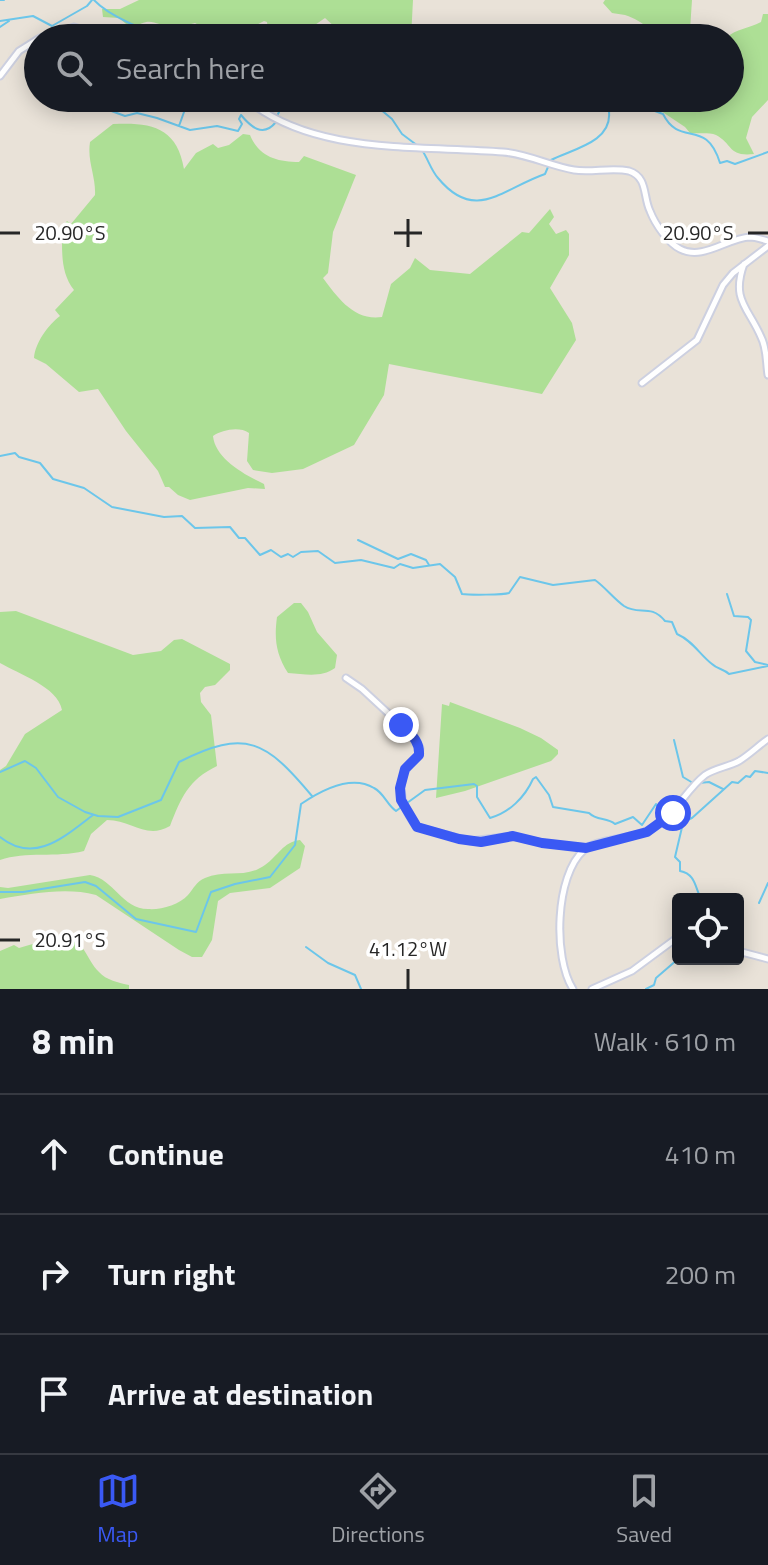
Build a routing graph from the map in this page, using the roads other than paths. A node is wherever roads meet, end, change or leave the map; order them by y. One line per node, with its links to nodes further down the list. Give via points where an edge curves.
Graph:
1 (24, 48): 2 (street)
2 (0, 76)
3 (265, 112): 4 (street, via 344,140 515,153 577,171 628,171 639,177 649,209 678,248 690,253 751,237)
4 (768, 243): 5 (street)
5 (744, 263): 6 (street, via 739,294 761,337); 7 (street, via 723,285 697,340)
6 (768, 375)
7 (642, 383)
8 (346, 678): 10 (street, via 415,738 419,755 405,769 400,788 417,827 470,841 513,836)
9 (768, 739): 10 (street, via 736,763 709,772 657,826)
10 (586, 848): 14 (street, via 563,890 560,951)
11 (672, 941): 15 (street, via 632,971)
12 (744, 953): 13 (street)
13 (768, 959)
14 (573, 989)
15 (592, 989)

